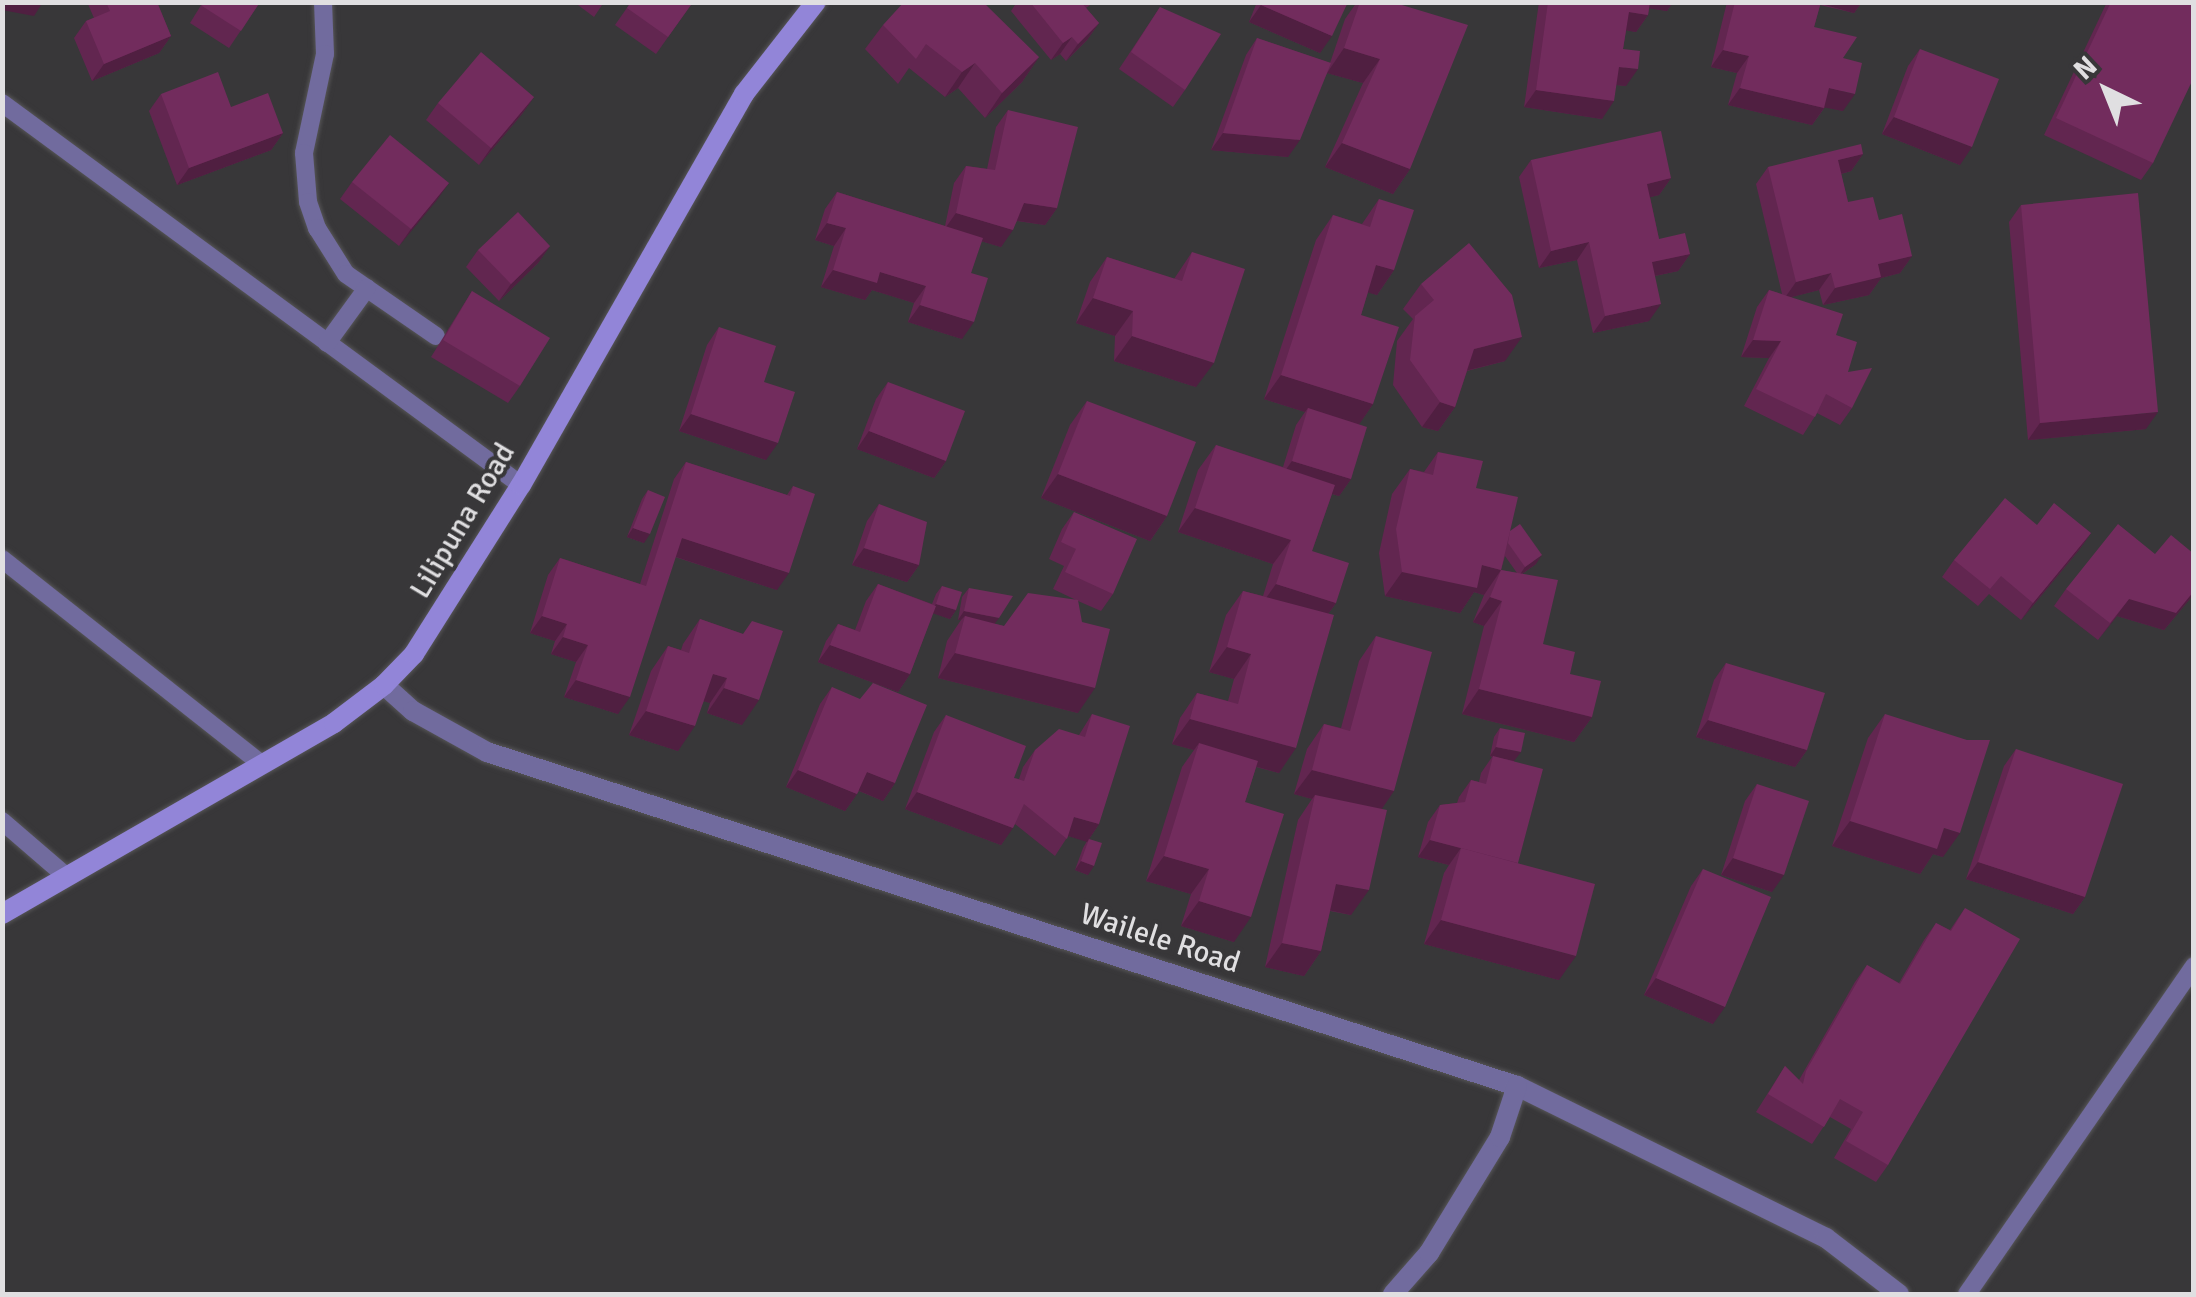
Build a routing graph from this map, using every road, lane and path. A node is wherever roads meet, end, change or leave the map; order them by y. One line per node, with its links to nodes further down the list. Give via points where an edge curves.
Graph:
1 (323, 2): 4 (lane, via 326,54 304,178 330,253)
2 (816, 2): 7 (street, Lilipuna Road, via 744,94)
3 (2, 103): 6 (lane)
4 (367, 288): 5 (lane); 6 (lane)
5 (436, 336)
6 (327, 343): 7 (lane)
7 (521, 485): 9 (street, Lilipuna Road, via 438,620)
8 (2, 559): 10 (lane)
9 (384, 685): 10 (street, Lilipuna Road); 15 (street, Wailele Road, via 413,711 486,752)
10 (262, 764): 12 (street, Lilipuna Road)
11 (2, 822): 12 (lane)
12 (67, 877): 13 (street, Lilipuna Road)
13 (2, 914)
14 (2194, 966): 18 (lane)
15 (1517, 1086): 16 (street, via 1500,1137 1430,1253); 17 (street, Wailele Road, via 1826,1238)
16 (1394, 1294)
17 (1899, 1294)
18 (1966, 1294)

